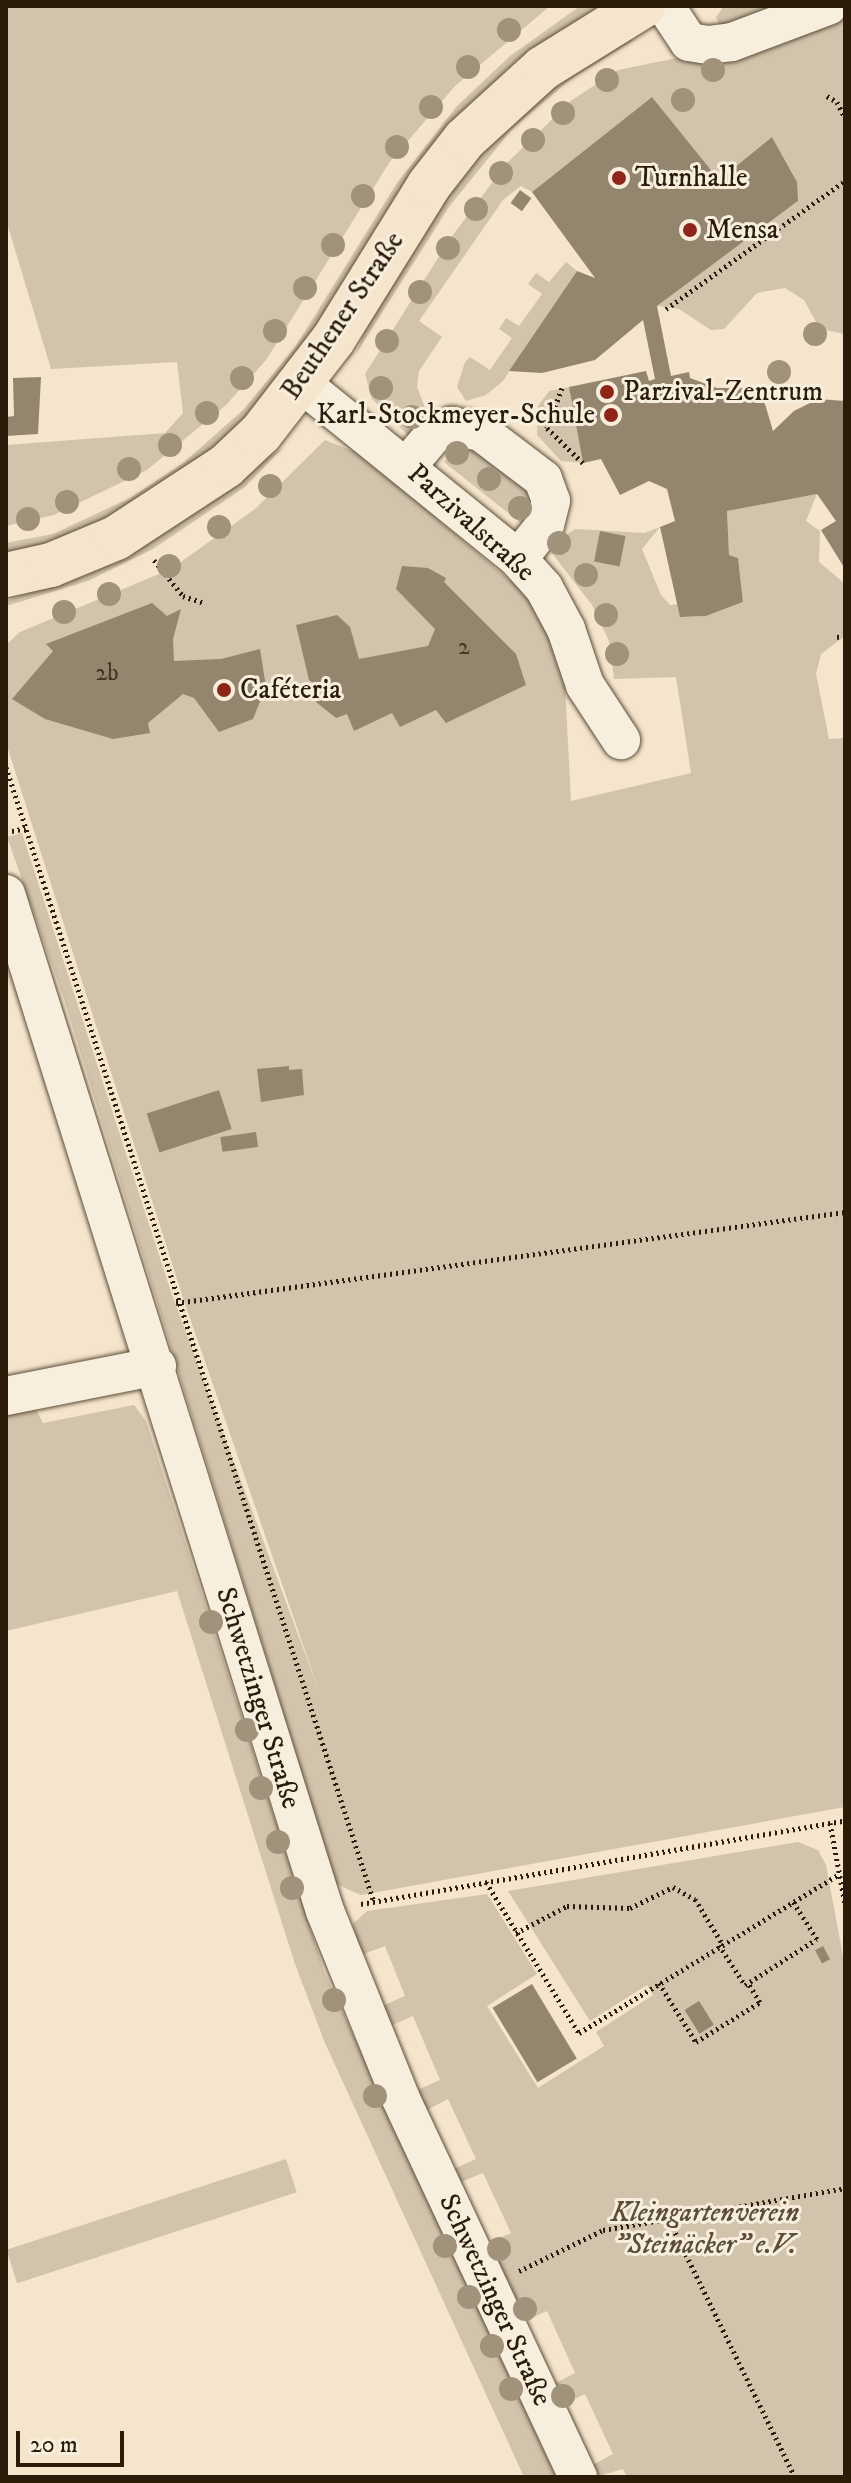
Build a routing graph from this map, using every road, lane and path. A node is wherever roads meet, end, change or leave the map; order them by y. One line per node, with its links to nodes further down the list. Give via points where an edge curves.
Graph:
1 (643, 6): 10 (main road, Beuthener Straße, via 543,68 465,139)
2 (665, 6): 3 (street, via 689,42 708,45 732,42)
3 (828, 6)
4 (827, 96): 5 (path)
5 (837, 102): 6 (path); 7 (path)
6 (845, 105)
7 (845, 118)
8 (845, 181): 9 (path)
9 (666, 309)
10 (301, 383): 13 (street, Parzivalstraße); 16 (main road, Beuthener Straße, via 226,466 151,520 85,553)
11 (562, 388): 12 (path, via 547,428)
12 (583, 463)
13 (407, 466): 15 (street, Parzivalstraße); 15 (street, via 434,434 452,426 481,432 543,479 551,501 545,525)
14 (153, 559): 17 (path, via 183,596)
15 (518, 559): 20 (street, Parzivalstraße, via 544,588 566,629 585,685)
16 (6, 575)
17 (204, 603)
18 (845, 636): 19 (path)
19 (837, 637)
20 (621, 740)
21 (6, 767): 22 (path)
22 (26, 828): 23 (path); 27 (path)
23 (6, 832)
24 (6, 894): 25 (street, Schwetzinger Straße)
25 (20, 990): 28 (street, Schwetzinger Straße)
26 (845, 1212): 27 (path)
27 (178, 1303): 28 (path); 36 (path)
28 (138, 1308): 29 (street, Schwetzinger Straße)
29 (157, 1366): 30 (street); 38 (street, Schwetzinger Straße)
30 (6, 1396)
31 (845, 1820): 32 (path)
32 (830, 1823): 33 (path); 34 (path)
33 (839, 1874): 35 (path); 37 (path)
34 (486, 1882): 36 (path); 39 (path)
35 (792, 1900): 40 (path); 42 (path, via 817,1939)
36 (374, 1902): 38 (path)
37 (845, 1904)
38 (325, 1911): 46 (street, Schwetzinger Straße, via 400,2097)
39 (516, 1933): 40 (path, via 567,1906 630,1908 673,1887 695,1899); 41 (path, via 579,2033)
40 (721, 1944): 41 (path); 42 (path)
41 (659, 1983): 42 (path, via 696,2042 760,2002)
42 (748, 1983)
43 (845, 2188): 44 (path)
44 (670, 2222): 45 (path, via 603,2230); 47 (path)
45 (559, 2253)
46 (578, 2477)
47 (795, 2477)

